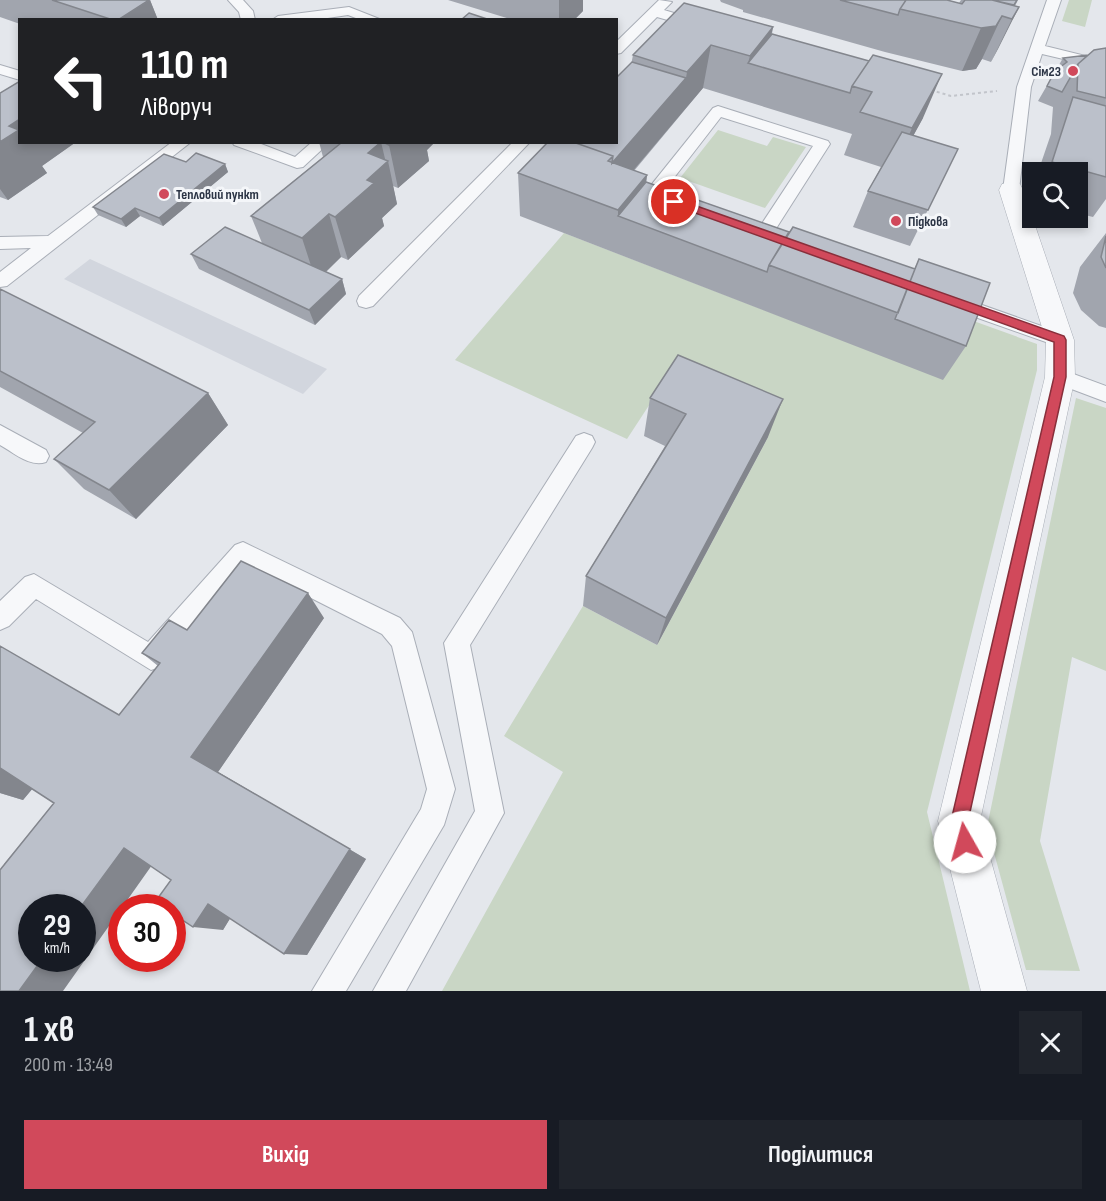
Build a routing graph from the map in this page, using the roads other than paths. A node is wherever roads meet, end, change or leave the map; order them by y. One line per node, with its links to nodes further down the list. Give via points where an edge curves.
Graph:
1 (235, 0): 4 (lane)
2 (1054, 0): 9 (lane)
3 (661, 4): 7 (lane); 8 (lane)
4 (248, 18)
5 (294, 18): 6 (lane, via 349,11)
6 (370, 18)
7 (718, 30)
8 (618, 48)
9 (1038, 49): 10 (lane); 17 (lane, via 1024,87)
10 (1106, 65)
11 (0, 69): 12 (lane)
12 (18, 75)
13 (180, 144): 19 (lane)
14 (245, 144): 15 (lane, via 297,163)
15 (320, 144)
16 (520, 144): 24 (lane)
17 (1011, 190): 25 (street)
18 (685, 206): 20 (lane, via 652,194 718,111 822,144 758,232)
19 (52, 242): 21 (lane); 22 (lane)
20 (786, 242)
21 (0, 243)
22 (0, 281)
23 (939, 297): 25 (lane)
24 (366, 301)
25 (1060, 340): 26 (street)
26 (1060, 377): 27 (lane); 34 (street, via 959,821)
27 (1106, 394)
28 (0, 434): 30 (lane)
29 (584, 442): 33 (lane, via 457,643 490,813)
30 (38, 456)
31 (0, 618): 32 (lane, via 34,585 151,657 243,552 391,626 403,640 441,789 434,815)
32 (328, 991)
33 (389, 991)
34 (1004, 991)

